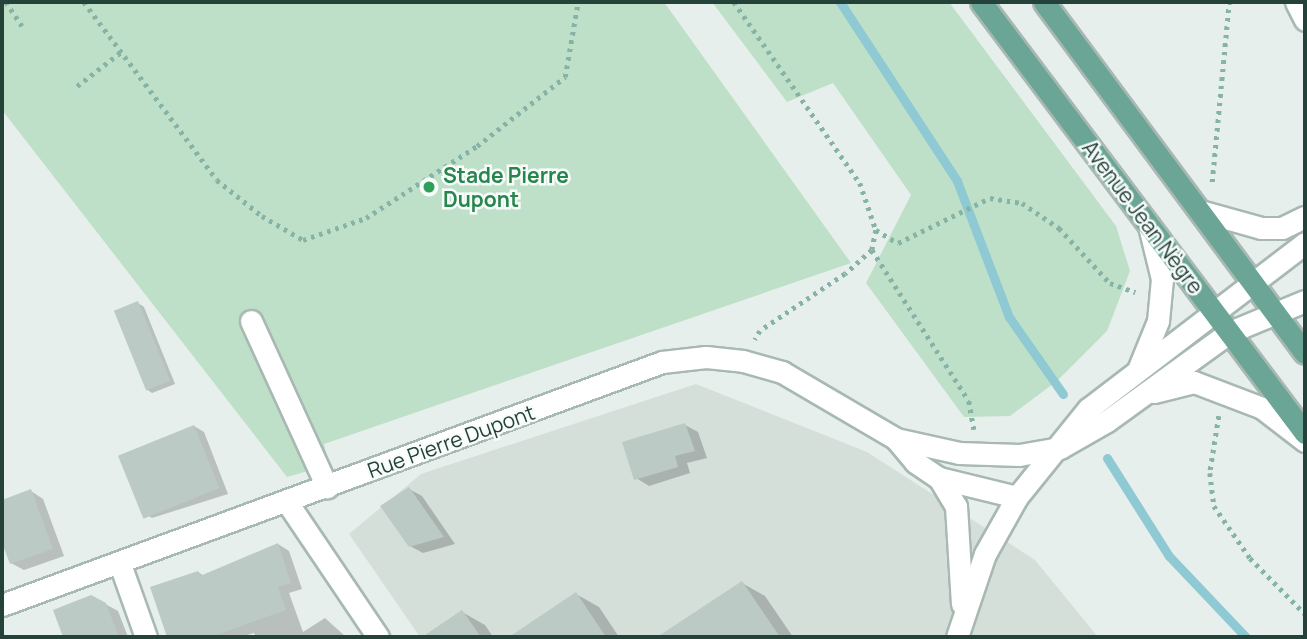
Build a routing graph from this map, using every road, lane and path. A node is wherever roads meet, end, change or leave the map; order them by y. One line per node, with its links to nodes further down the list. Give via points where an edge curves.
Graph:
1 (6, 2): 10 (path)
2 (85, 2): 11 (path)
3 (578, 2): 11 (path, via 565,77 477,146 366,218 303,240 262,216 217,180)
4 (734, 2): 17 (path, via 860,183)
5 (981, 2): 16 (main road, Avenue Jean Nègre)
6 (1044, 2): 14 (main road)
7 (1229, 2): 13 (path)
8 (1296, 2): 9 (street)
9 (1305, 20)
10 (23, 27)
11 (121, 52): 12 (path)
12 (78, 86)
13 (1212, 181)
14 (1204, 212): 15 (street, via 1261,229 1282,228); 20 (main road)
15 (1305, 217)
16 (1149, 224): 23 (main road, Avenue Jean Nègre); 29 (street, via 1162,279 1158,321)
17 (876, 230): 19 (path); 21 (path, via 898,243 986,200 1022,203 1059,228 1110,283)
18 (1305, 243): 20 (street)
19 (872, 250): 28 (path, via 845,274 760,331); 35 (path, via 969,401)
20 (1252, 282): 23 (street); 24 (main road)
21 (1147, 296)
22 (1305, 301): 24 (street)
23 (1214, 311): 26 (main road, Avenue Jean Nègre); 29 (street)
24 (1276, 316): 26 (street); 27 (main road)
25 (251, 321): 38 (street)
26 (1230, 332): 30 (street); 32 (main road, Avenue Jean Nègre)
27 (1305, 353)
28 (743, 361): 33 (street, Rue Pierre Dupont, via 782,372); 38 (street, Rue Pierre Dupont, via 706,357 662,362)
29 (1138, 370): 36 (street, via 1088,409)
30 (1145, 394): 34 (street, via 1194,382 1262,408); 36 (street)
31 (1219, 413): 43 (path, via 1210,473 1214,506 1250,558)
32 (1305, 433)
33 (895, 439): 36 (street, via 959,453 1019,455); 37 (street, via 915,462)
34 (1305, 441)
35 (976, 442)
36 (1060, 448): 39 (street)
37 (939, 478): 39 (street); 44 (street, via 956,506)
38 (327, 487): 40 (street, Rue Pierre Dupont)
39 (1017, 497): 44 (street, via 985,554)
40 (287, 502): 41 (street, Rue Pierre Dupont); 46 (street)
41 (120, 564): 42 (street, Rue Pierre Dupont); 45 (street)
42 (2, 605)
43 (1305, 614)
44 (962, 616): 47 (street)
45 (146, 637)
46 (378, 637)
47 (957, 637)

